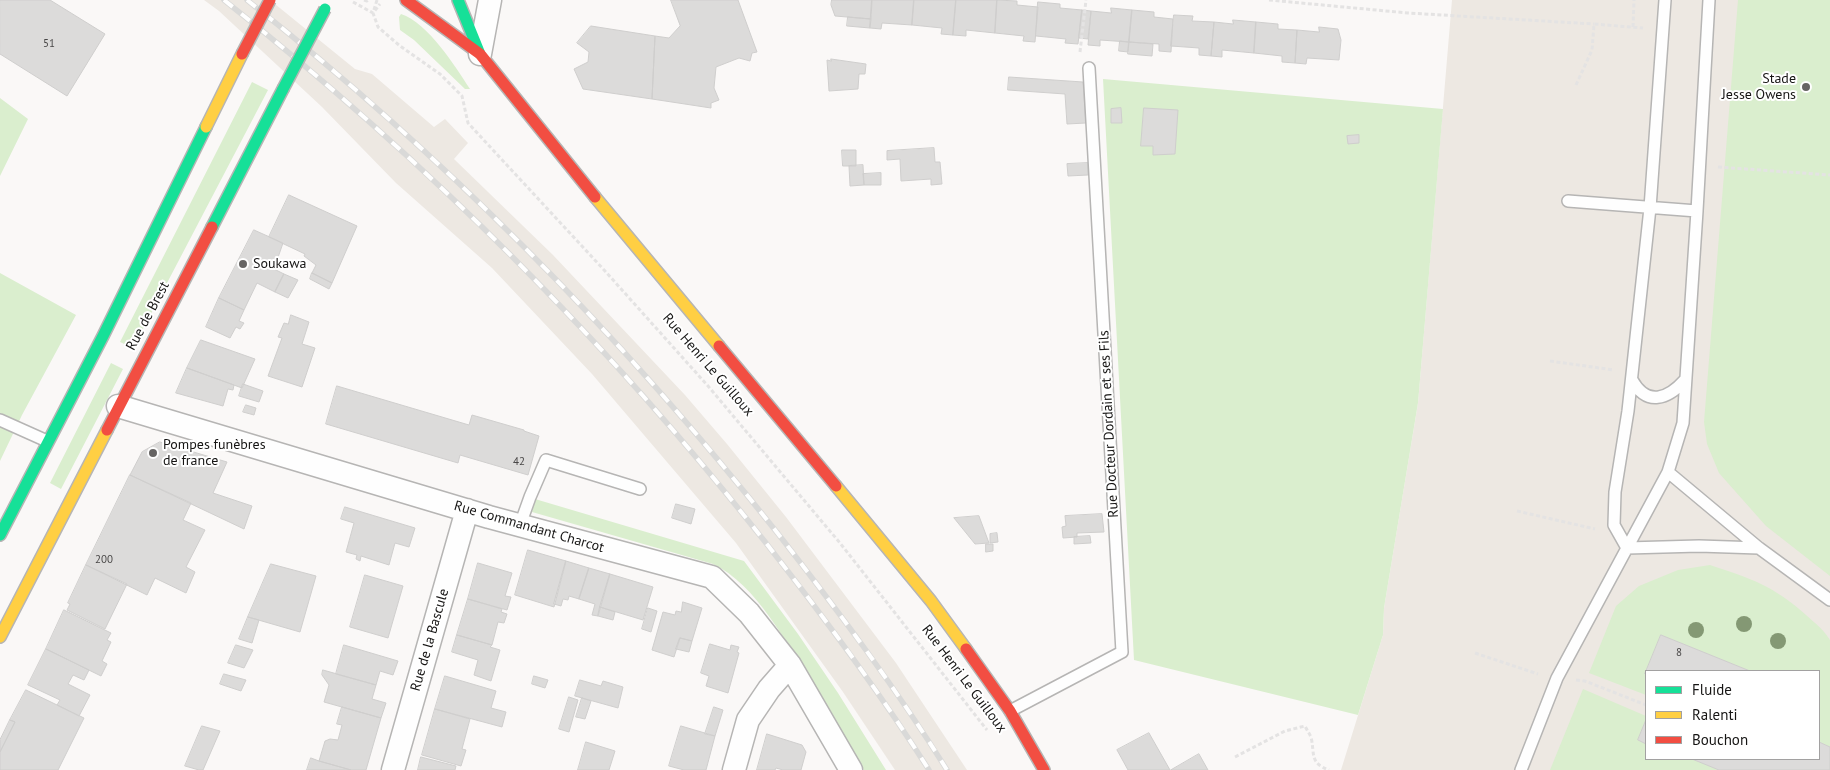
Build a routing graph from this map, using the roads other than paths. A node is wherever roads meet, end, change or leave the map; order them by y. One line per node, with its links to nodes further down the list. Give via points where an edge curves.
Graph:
1 (270, 0): 17 (main road, bridge, via 103,336)
2 (406, 0): 8 (main road, Rue Henri Le Guilloux)
3 (458, 0): 8 (main road, Rue Henri Le Guilloux)
4 (490, 0): 8 (street)
5 (1665, 0): 11 (lane)
6 (1710, 0): 12 (lane)
7 (328, 4): 15 (main road, Rue de Brest, bridge)
8 (480, 54): 28 (main road, Rue Henri Le Guilloux, via 931,602)
9 (1089, 68): 28 (lane, Rue Docteur Dordain et ses Fils, via 1122,652)
10 (1568, 201): 11 (lane)
11 (1650, 208): 12 (lane); 13 (lane)
12 (1698, 211): 14 (lane)
13 (1632, 377): 14 (lane, via 1637,390 1664,397); 23 (lane, via 1615,492 1614,525)
14 (1686, 380): 18 (lane, via 1683,423)
15 (118, 406): 20 (street, Rue Commandant Charcot); 26 (main road, Rue de Brest)
16 (0, 420): 17 (lane)
17 (47, 441): 22 (main road)
18 (1668, 472): 23 (lane); 24 (lane)
19 (640, 490): 21 (lane, via 546,460)
20 (467, 510): 21 (street, Rue Commandant Charcot); 29 (street, Rue de la Bascule)
21 (520, 525): 27 (street, Rue Commandant Charcot, via 712,577 749,613)
22 (0, 535)
23 (1627, 548): 24 (lane); 33 (lane, via 1557,678)
24 (1759, 548): 25 (lane)
25 (1830, 600)
26 (0, 638)
27 (790, 665): 30 (street, via 748,720); 31 (street, Rue Commandant Charcot)
28 (1010, 711): 32 (main road, Rue Henri Le Guilloux)
29 (393, 770)
30 (734, 770)
31 (850, 770)
32 (1044, 770)
33 (1521, 770)

